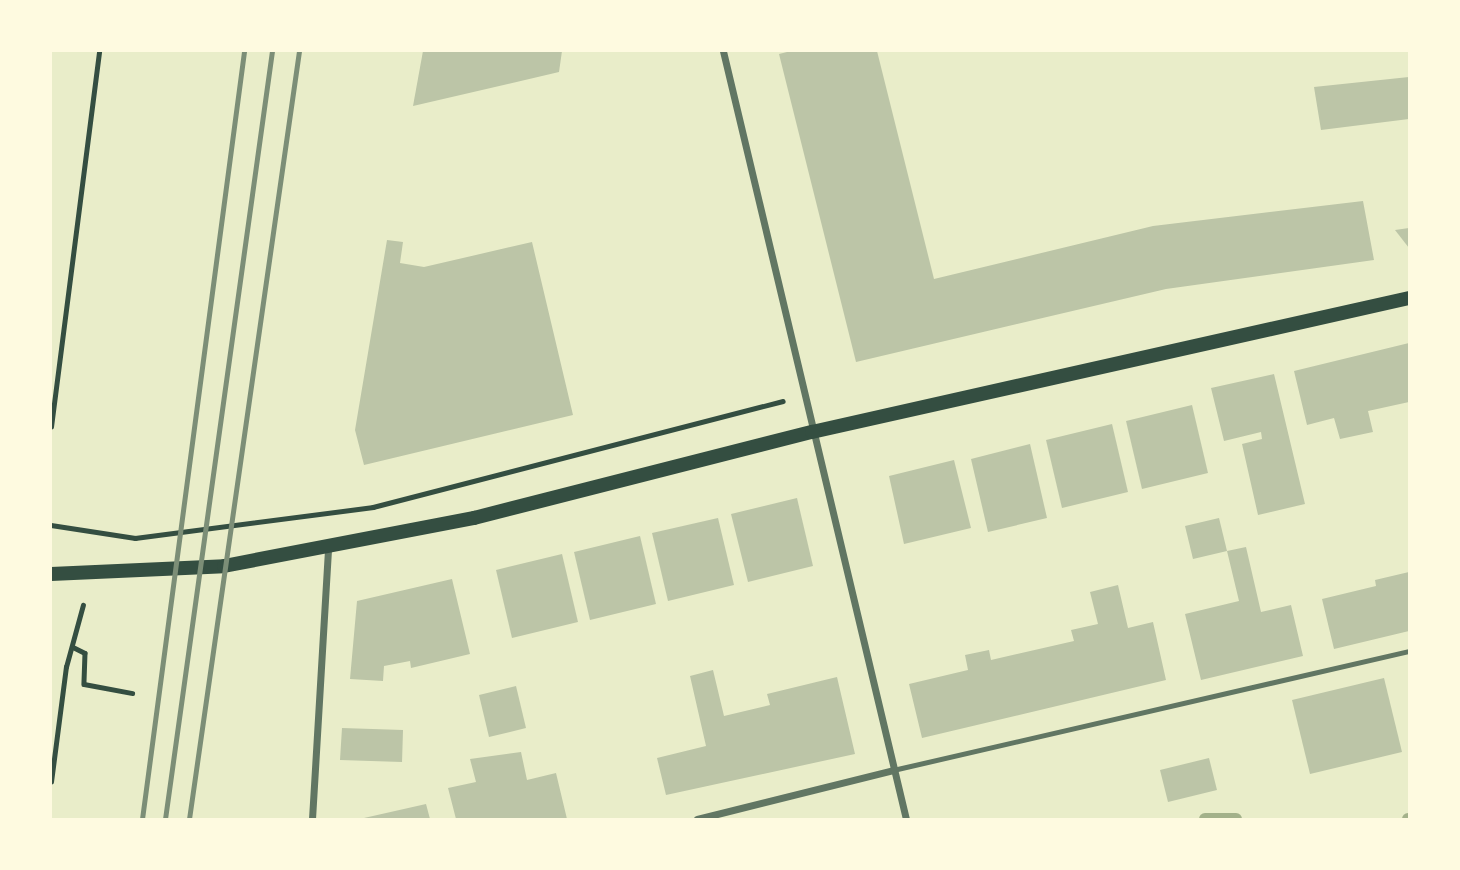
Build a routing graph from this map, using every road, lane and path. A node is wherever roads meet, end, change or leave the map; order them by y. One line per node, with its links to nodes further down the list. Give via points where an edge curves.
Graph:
1 (99, 51): 7 (path)
2 (723, 51): 4 (street)
3 (1409, 298): 8 (main road)
4 (803, 395): 5 (path); 8 (street)
5 (758, 407): 6 (path); 9 (path, via 373,507 135,538)
6 (761, 416)
7 (51, 427)
8 (812, 432): 10 (main road, via 474,518); 16 (street)
9 (51, 525)
10 (328, 546): 11 (main road, via 225,566); 18 (street)
11 (51, 574)
12 (83, 605): 13 (path)
13 (73, 647): 15 (path, via 85,653 84,684); 17 (path, via 65,667)
14 (1409, 652): 16 (lane)
15 (132, 693)
16 (893, 770): 19 (street); 20 (street)
17 (51, 782)
18 (312, 819)
19 (697, 819)
20 (906, 819)

